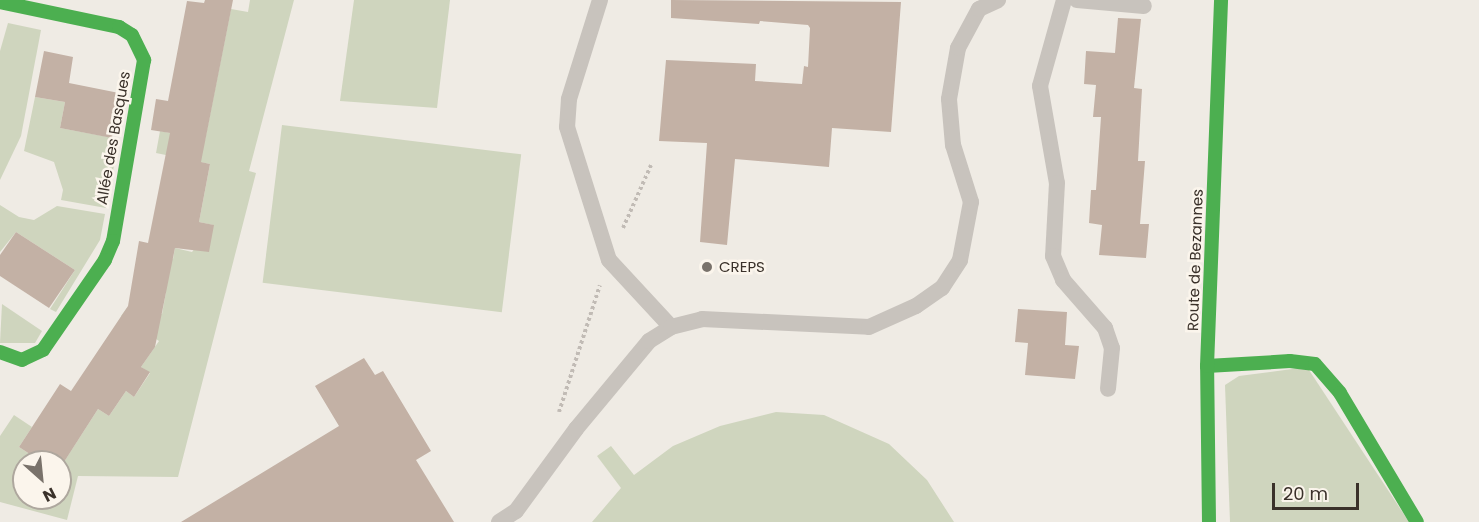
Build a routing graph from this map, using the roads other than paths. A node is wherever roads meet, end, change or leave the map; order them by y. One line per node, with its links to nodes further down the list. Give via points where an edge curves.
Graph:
1 (600, 0): 8 (lane, via 569,99 567,127 609,260)
2 (998, 0): 8 (lane, via 979,9 958,48 949,99 953,145 971,202 960,260 942,288 916,306 869,327 702,319)
3 (1064, 0): 11 (lane, via 1061,22 1044,63 1040,86 1057,183 1053,256 1063,280 1105,328 1112,348)
4 (1077, 0): 7 (lane)
5 (1221, 0): 10 (street, Route de Bezannes)
6 (0, 2): 9 (street, Allée des Basques, via 119,27 132,35 144,60 113,241 96,274 43,350 22,360)
7 (1144, 6)
8 (671, 327): 12 (lane, via 649,341 516,511)
9 (0, 352)
10 (1207, 366): 13 (street, Route de Bezannes); 14 (street, via 1290,361 1315,364 1340,393)
11 (1108, 389)
12 (499, 522)
13 (1209, 522)
14 (1417, 522)

